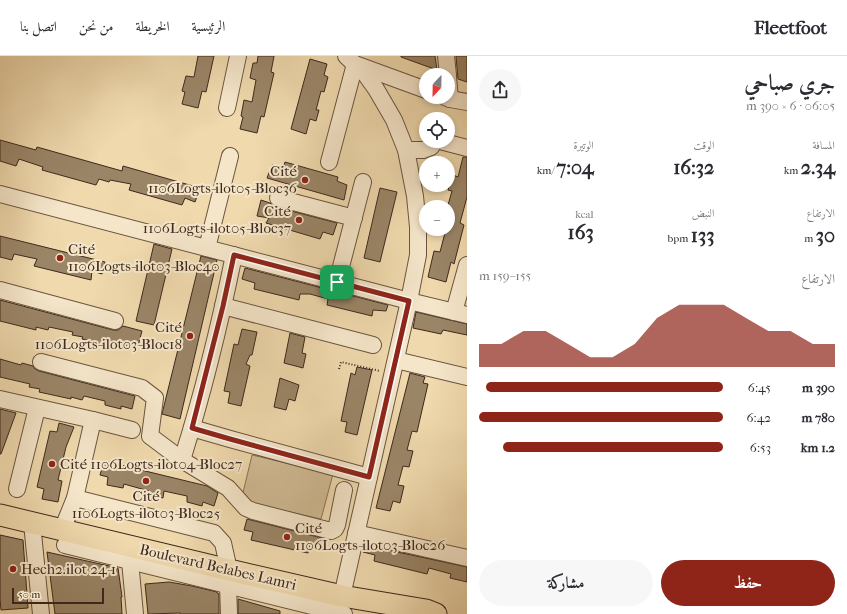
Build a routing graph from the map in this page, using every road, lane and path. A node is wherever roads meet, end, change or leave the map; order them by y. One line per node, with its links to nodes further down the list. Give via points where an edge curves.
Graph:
1 (238, 56): 8 (street)
2 (446, 56): 4 (street)
3 (350, 60): 5 (street); 12 (street, via 376,89 394,120); 14 (street)
4 (447, 68)
5 (419, 87)
6 (455, 99): 7 (street)
7 (467, 102)
8 (227, 108)
9 (455, 145): 11 (street)
10 (428, 148): 12 (street)
11 (467, 148)
12 (406, 150): 24 (street, via 418,227 418,255)
13 (230, 156): 19 (street)
14 (329, 162)
15 (363, 182): 18 (street)
16 (0, 194): 19 (street)
17 (278, 198): 18 (street)
18 (354, 218): 22 (street)
19 (207, 248): 20 (street)
20 (234, 255): 22 (street); 25 (street)
21 (467, 265): 26 (street)
22 (337, 282): 24 (street)
23 (0, 290): 27 (street)
24 (409, 301): 26 (street); 30 (street)
25 (223, 306): 28 (street); 36 (street)
26 (461, 313)
27 (115, 321)
28 (373, 345)
29 (41, 362): 38 (street, via 142,388 155,398 150,436)
30 (394, 367): 31 (path, via 341,362); 32 (street); 39 (street)
31 (339, 369)
32 (467, 377)
33 (0, 399): 34 (street)
34 (37, 408): 35 (street); 40 (street)
35 (94, 420): 37 (street); 42 (street)
36 (192, 428): 38 (street); 39 (street)
37 (132, 430)
38 (182, 460): 41 (street, via 228,488 246,508 331,531 337,525)
39 (369, 477): 45 (street)
40 (17, 489)
41 (344, 490)
42 (75, 498): 46 (street); 49 (street, via 214,533 223,543)
43 (0, 515): 44 (main road, Boulevard Belabes Lamri)
44 (32, 522): 46 (main road, Boulevard Belabes Lamri); 52 (street)
45 (356, 533): 47 (street); 50 (street)
46 (64, 538): 48 (street); 49 (main road, Boulevard Belabes Lamri)
47 (467, 558)
48 (130, 561): 49 (street); 53 (street)
49 (228, 578): 50 (main road, Boulevard Belabes Lamri); 54 (street)
50 (343, 605): 51 (main road, Boulevard Belabes Lamri)
51 (429, 613)
52 (41, 614)
53 (135, 614)
54 (229, 614)

